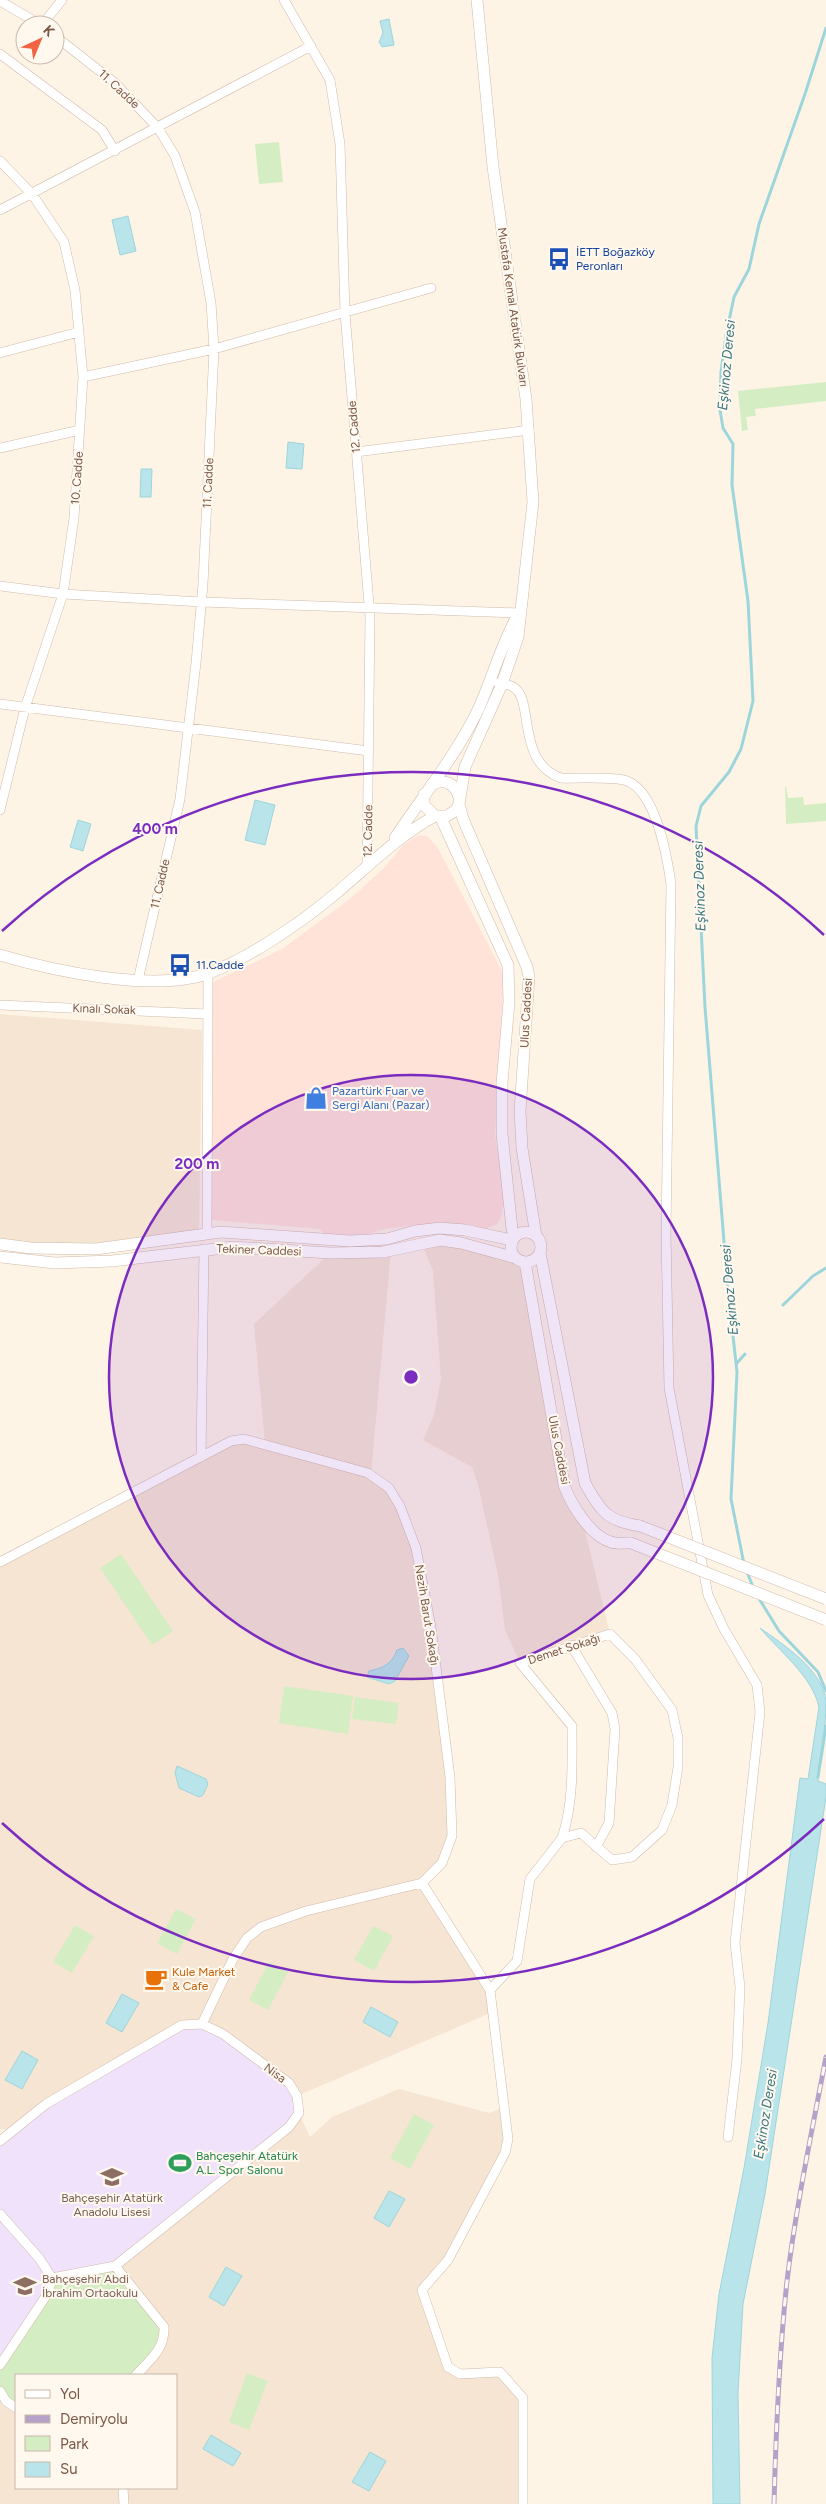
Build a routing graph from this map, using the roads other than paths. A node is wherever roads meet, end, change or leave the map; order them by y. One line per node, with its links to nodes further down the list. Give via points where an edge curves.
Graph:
1 (62, 0): 6 (street)
2 (284, 0): 8 (street, 12. Cadde)
3 (477, 0): 22 (street, Mustafa Kemal Atatürk Bulvarı, via 493,167)
4 (0, 1): 5 (street)
5 (24, 15)
6 (50, 15)
7 (65, 44): 10 (street, 11. Cadde, via 116,83)
8 (311, 46): 10 (street); 16 (street, 12. Cadde, via 330,80 340,144)
9 (0, 54): 11 (street, via 102,130)
10 (158, 128): 11 (street); 18 (street, 11. Cadde, via 175,156 194,212 211,303)
11 (115, 151): 13 (street)
12 (0, 161): 13 (street, 10. Cadde)
13 (32, 194): 14 (street); 17 (street, 10. Cadde, via 64,242 75,290)
14 (0, 210)
15 (431, 288): 16 (street)
16 (346, 313): 18 (street); 24 (street, 12. Cadde)
17 (79, 332): 19 (street); 20 (street, 10. Cadde)
18 (214, 349): 20 (street); 27 (street, 11. Cadde)
19 (0, 353)
20 (83, 377): 21 (street, 10. Cadde)
21 (80, 430): 23 (street); 26 (street, 10. Cadde, via 74,518)
22 (529, 430): 24 (street); 29 (street, Mustafa Kemal Atatürk Bulvarı, via 533,502)
23 (0, 448)
24 (356, 452): 28 (street, 12. Cadde)
25 (0, 586): 26 (street)
26 (63, 594): 27 (street); 32 (street, 10. Cadde)
27 (202, 602): 28 (street); 33 (street, 11. Cadde)
28 (370, 609): 29 (street); 34 (street, 12. Cadde)
29 (519, 613): 30 (street, Mustafa Kemal Atatürk Bulvarı, via 507,633)
30 (496, 682): 35 (street, Mustafa Kemal Atatürk Bulvarı, via 454,754); 36 (street, Mustafa Kemal Atatürk Bulvarı, via 465,767); 64 (street, via 514,687 520,694 529,740 544,769 561,778 625,780 636,785 653,811 672,884 666,1233 669,1388 708,1595 757,1685 760,1712 735,1943 740,1987 737,2059)
31 (0, 704): 32 (street)
32 (25, 708): 33 (street); 37 (street, 10. Cadde)
33 (187, 727): 34 (street); 43 (street, 11. Cadde, via 180,798)
34 (369, 751): 40 (street, 12. Cadde)
35 (428, 789): 36 (street, via 437,782 449,783 454,786); 38 (street, via 424,805); 39 (street, Mustafa Kemal Atatürk Bulvarı)
36 (459, 800): 38 (street, via 453,813); 47 (street, Ulus Caddesi, via 463,819 527,967 521,1130)
37 (0, 810)
38 (438, 817): 39 (street); 48 (street, Ulus Caddesi, via 508,965 510,995 502,1083 502,1134)
39 (391, 844): 40 (street)
40 (367, 867): 42 (street, via 333,897 249,954)
41 (0, 955): 43 (street, via 41,967)
42 (208, 974): 43 (street); 45 (street)
43 (138, 980)
44 (0, 1005): 45 (street, Kınalı Sokak)
45 (207, 1014): 46 (street)
46 (208, 1234): 48 (street, Tekiner Caddesi, via 234,1232 350,1241 387,1239 440,1228); 49 (street, Tekiner Caddesi, via 96,1249 40,1249)
47 (536, 1236): 48 (street, via 528,1232); 51 (street, Ulus Caddesi, via 541,1244)
48 (514, 1238): 53 (street, Ulus Caddesi, via 511,1250)
49 (0, 1244)
50 (204, 1249): 52 (street, Tekiner Caddesi, via 103,1262 42,1262); 53 (street, Tekiner Caddesi, via 233,1247 323,1253 364,1252 390,1251 450,1240); 54 (street)
51 (540, 1253): 53 (street, via 534,1260); 56 (street, Ulus Caddesi, bridge, via 585,1483 594,1500 617,1523 640,1526)
52 (0, 1257)
53 (521, 1260): 57 (street, Ulus Caddesi, bridge, via 567,1494 582,1518 611,1542 631,1543)
54 (201, 1457): 55 (street, Nezih Barut Sokağı); 61 (street, Nezih Barut Sokağı, via 244,1439 265,1443 368,1473 389,1488 400,1506 416,1548 431,1628 450,1777 452,1836 442,1863)
55 (0, 1562)
56 (826, 1599)
57 (826, 1620)
58 (571, 1645): 59 (street, Demet Sokağı, via 520,1663 572,1726 570,1799); 60 (street, via 612,1713 615,1729 609,1823); 60 (street, Demet Sokağı, via 610,1634 635,1659 672,1710 678,1738 678,1767 672,1805 662,1830 632,1857 612,1860)
59 (562, 1838): 60 (street, Demet Sokağı, via 581,1833); 62 (street, Demet Sokağı, via 530,1879 517,1961)
60 (596, 1846)
61 (422, 1883): 62 (street); 63 (street, via 306,1911 261,1927 247,1938 233,1959)
62 (490, 1990): 75 (street, via 508,2139 506,2152 448,2260 422,2290 448,2367 460,2374 500,2372 523,2398)
63 (202, 2024): 65 (street, via 182,2025 46,2104); 67 (street, Nisa, via 223,2034 289,2083 297,2096 299,2113 289,2127)
64 (728, 2137)
65 (0, 2141)
66 (0, 2214): 68 (street, via 39,2258)
67 (115, 2266): 68 (street, Nisa); 70 (street, via 164,2327 165,2339 159,2350)
68 (52, 2278): 69 (street, via 48,2293)
69 (0, 2364)
70 (137, 2374)
71 (0, 2391): 72 (street)
72 (15, 2407)
73 (123, 2489): 74 (street)
74 (124, 2504)
75 (523, 2504)

